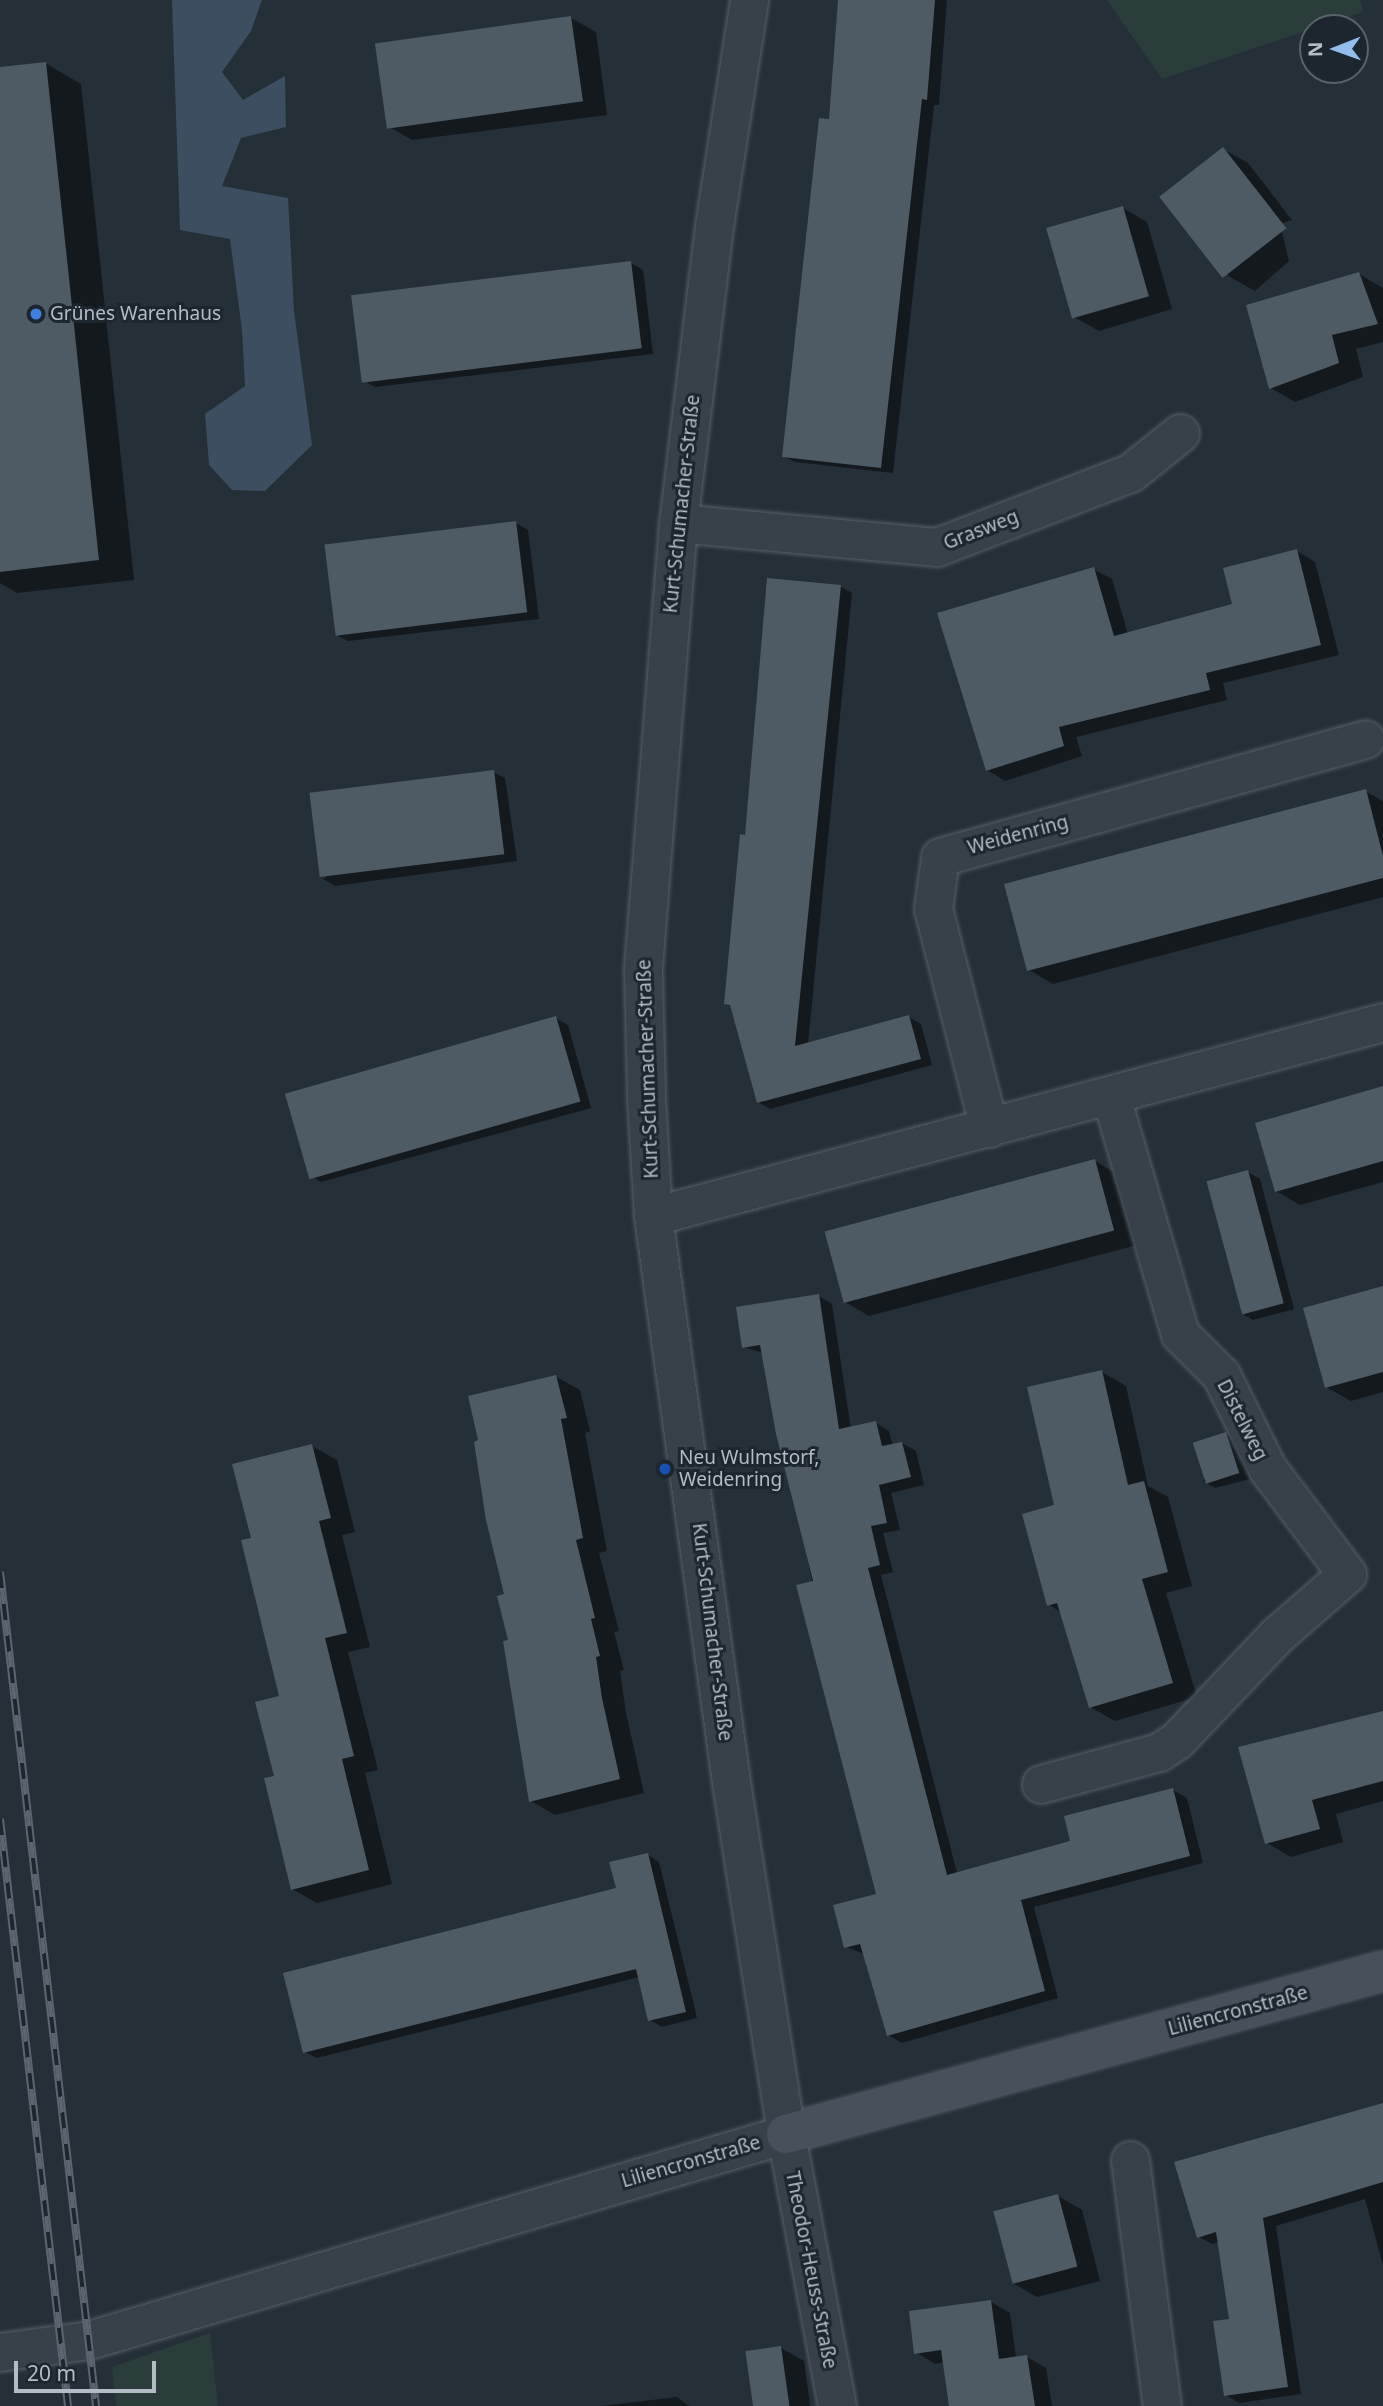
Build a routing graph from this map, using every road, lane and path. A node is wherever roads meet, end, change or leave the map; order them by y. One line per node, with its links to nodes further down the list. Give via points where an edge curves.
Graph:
1 (749, 0): 3 (street, Kurt-Schumacher-Straße, via 713,226)
2 (1180, 433): 3 (street, Grasweg, via 1130,473 937,547)
3 (678, 523): 8 (street, Kurt-Schumacher-Straße, via 643,971)
4 (1365, 739): 7 (street, Weidenring, via 940,857 933,909)
5 (1383, 1022): 6 (street)
6 (1111, 1096): 7 (street); 9 (street, Distelweg, via 1180,1334 1221,1375 1267,1468 1347,1574 1277,1635 1176,1741 1159,1752)
7 (989, 1128): 8 (street)
8 (653, 1216): 11 (street, Kurt-Schumacher-Straße, via 731,1782)
9 (1041, 1784)
10 (1383, 1971): 11 (street, Liliencronstraße)
11 (786, 2134): 13 (street, Liliencronstraße, via 89,2340); 14 (street, Theodor-Heuss-Straße)
12 (1130, 2160): 15 (street)
13 (0, 2352)
14 (837, 2406)
15 (1162, 2406)

